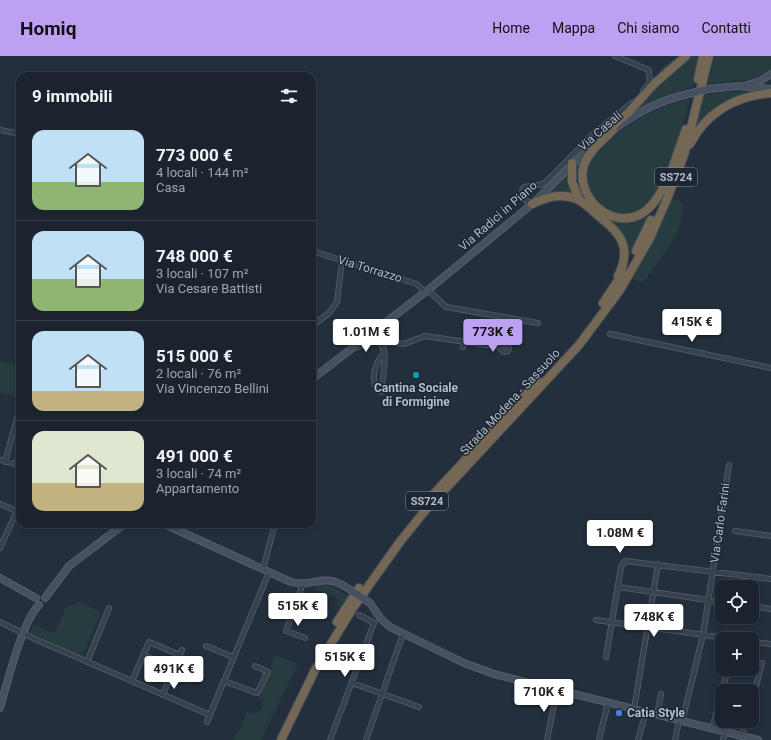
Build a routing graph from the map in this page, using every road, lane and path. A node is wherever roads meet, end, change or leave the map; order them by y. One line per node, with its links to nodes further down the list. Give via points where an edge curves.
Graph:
1 (615, 56): 17 (street, Via Casali, via 646,67 650,72 650,82 630,105 594,134 546,182 523,188 522,193 526,201)
2 (686, 56): 12 (highway, via 654,84)
3 (703, 56): 15 (highway, Strada Modena - Sassuolo / SS724, via 687,125)
4 (709, 56): 13 (highway, Strada Modena - Sassuolo / SS724)
5 (771, 74): 6 (street, via 760,81)
6 (738, 86): 7 (street); 10 (street, Via Radici in Piano, bridge, via 684,95 644,110)
7 (771, 89)
8 (771, 93): 13 (highway, via 749,96 713,114 696,133)
9 (0, 130): 11 (street)
10 (613, 130): 12 (street, Via Radici in Piano); 15 (highway, via 589,155 584,165 582,179 585,191 597,207 609,216 638,215 655,202)
11 (16, 133)
12 (600, 139): 14 (street, Via Radici in Piano)
13 (684, 155): 20 (highway, Strada Modena - Sassuolo / SS724, via 650,238)
14 (572, 164): 16 (highway, via 572,182); 17 (street, Via Radici in Piano)
15 (668, 181): 20 (highway, Strada Modena - Sassuolo / SS724, via 645,235)
16 (579, 199): 17 (highway, via 559,195); 20 (highway, via 616,229 622,237 624,261)
17 (532, 204): 21 (street, Via Radici in Piano)
18 (316, 252): 19 (street, Via Torrazzo)
19 (342, 260): 21 (street, Via Torrazzo, via 417,284); 23 (street, via 337,302 329,313)
20 (617, 289): 107 (highway, Strada Modena - Sassuolo / SS724, via 574,342 462,462 390,546 347,606 310,668); 108 (highway, Strada Modena - Sassuolo, via 579,345 424,512 390,555 352,608 315,670)
21 (427, 291): 22 (street, Via Radici in Piano); 24 (street, Via Torrazzo, via 446,307)
22 (391, 319): 25 (street, Via Radici in Piano); 28 (street, via 381,332)
23 (316, 323)
24 (538, 323)
25 (373, 333): 28 (street); 31 (street, Via Radici in Piano)
26 (610, 334): 33 (street)
27 (464, 341): 28 (street, via 425,336 404,344); 29 (street); 30 (street)
28 (381, 343): 31 (street, via 372,340); 32 (street)
29 (463, 347)
30 (501, 347)
31 (352, 348): 34 (street, Via Radici in Piano)
32 (385, 353): 32 (street, via 376,361 374,383 381,392)
33 (771, 368)
34 (316, 375)
35 (16, 422): 37 (street)
36 (0, 460): 37 (street)
37 (5, 462): 38 (street)
38 (16, 464)
39 (729, 465): 50 (street, Via Carlo Farini)
40 (0, 504): 41 (street)
41 (16, 511)
42 (16, 518): 48 (street)
43 (119, 528): 57 (street, via 69,566)
44 (173, 528): 51 (street)
45 (274, 528): 51 (street)
46 (735, 531): 47 (street)
47 (771, 536)
48 (0, 548)
49 (658, 564): 50 (street); 55 (street, via 625,561 621,567); 56 (street)
50 (713, 570): 53 (street); 58 (street, Via Carlo Farini)
51 (266, 571): 54 (street); 79 (street)
52 (0, 578): 57 (street)
53 (771, 579)
54 (301, 584): 69 (street, bridge, via 327,580 338,582 370,603 385,623); 72 (street, via 286,631)
55 (618, 588): 56 (street); 66 (street)
56 (654, 593): 58 (street); 67 (street)
57 (39, 600): 68 (street)
58 (708, 600): 59 (street); 70 (street, Via Carlo Farini)
59 (715, 601)
60 (759, 607): 62 (street)
61 (109, 608): 81 (street)
62 (771, 609)
63 (359, 615): 87 (street, via 374,623)
64 (596, 620): 66 (street)
65 (0, 622): 68 (street)
66 (612, 622): 67 (street); 80 (street)
67 (648, 628): 70 (street); 96 (street)
68 (23, 634): 81 (street); 94 (street)
69 (403, 634): 89 (street, via 484,671); 91 (street)
70 (703, 635): 71 (street); 101 (street, Via Carlo Farini)
71 (715, 637)
72 (305, 638)
73 (759, 643): 74 (street)
74 (771, 644)
75 (206, 646): 79 (street)
76 (182, 650): 78 (street)
77 (143, 655): 78 (street, via 148,642); 84 (street); 85 (street)
78 (180, 655): 84 (street)
79 (233, 657): 86 (street)
80 (606, 657)
81 (87, 662): 85 (street)
82 (762, 663): 88 (street)
83 (255, 666): 86 (street, via 268,672 257,693)
84 (174, 668): 90 (street)
85 (132, 681): 90 (street)
86 (224, 681): 98 (street)
87 (352, 683): 91 (street); 109 (street)
88 (756, 684)
89 (556, 690): 93 (street); 111 (street)
90 (163, 694): 98 (street)
91 (381, 694): 95 (street); 110 (street)
92 (661, 694): 99 (street)
93 (608, 703): 96 (street); 112 (street)
94 (0, 708)
95 (418, 708)
96 (634, 709): 97 (street)
97 (646, 712): 99 (street); 113 (street)
98 (210, 714): 102 (street)
99 (658, 715): 101 (street)
100 (715, 718): 104 (street)
101 (681, 721): 104 (street); 114 (street, Via Carlo Farini)
102 (207, 722)
103 (744, 728): 106 (street)
104 (712, 729): 105 (street)
105 (725, 732): 106 (street); 115 (street)
106 (742, 736): 116 (street)
107 (276, 740)
108 (281, 740)
109 (330, 740)
110 (366, 740)
111 (547, 740)
112 (599, 740)
113 (638, 740)
114 (674, 740)
115 (723, 740)
116 (756, 740)

